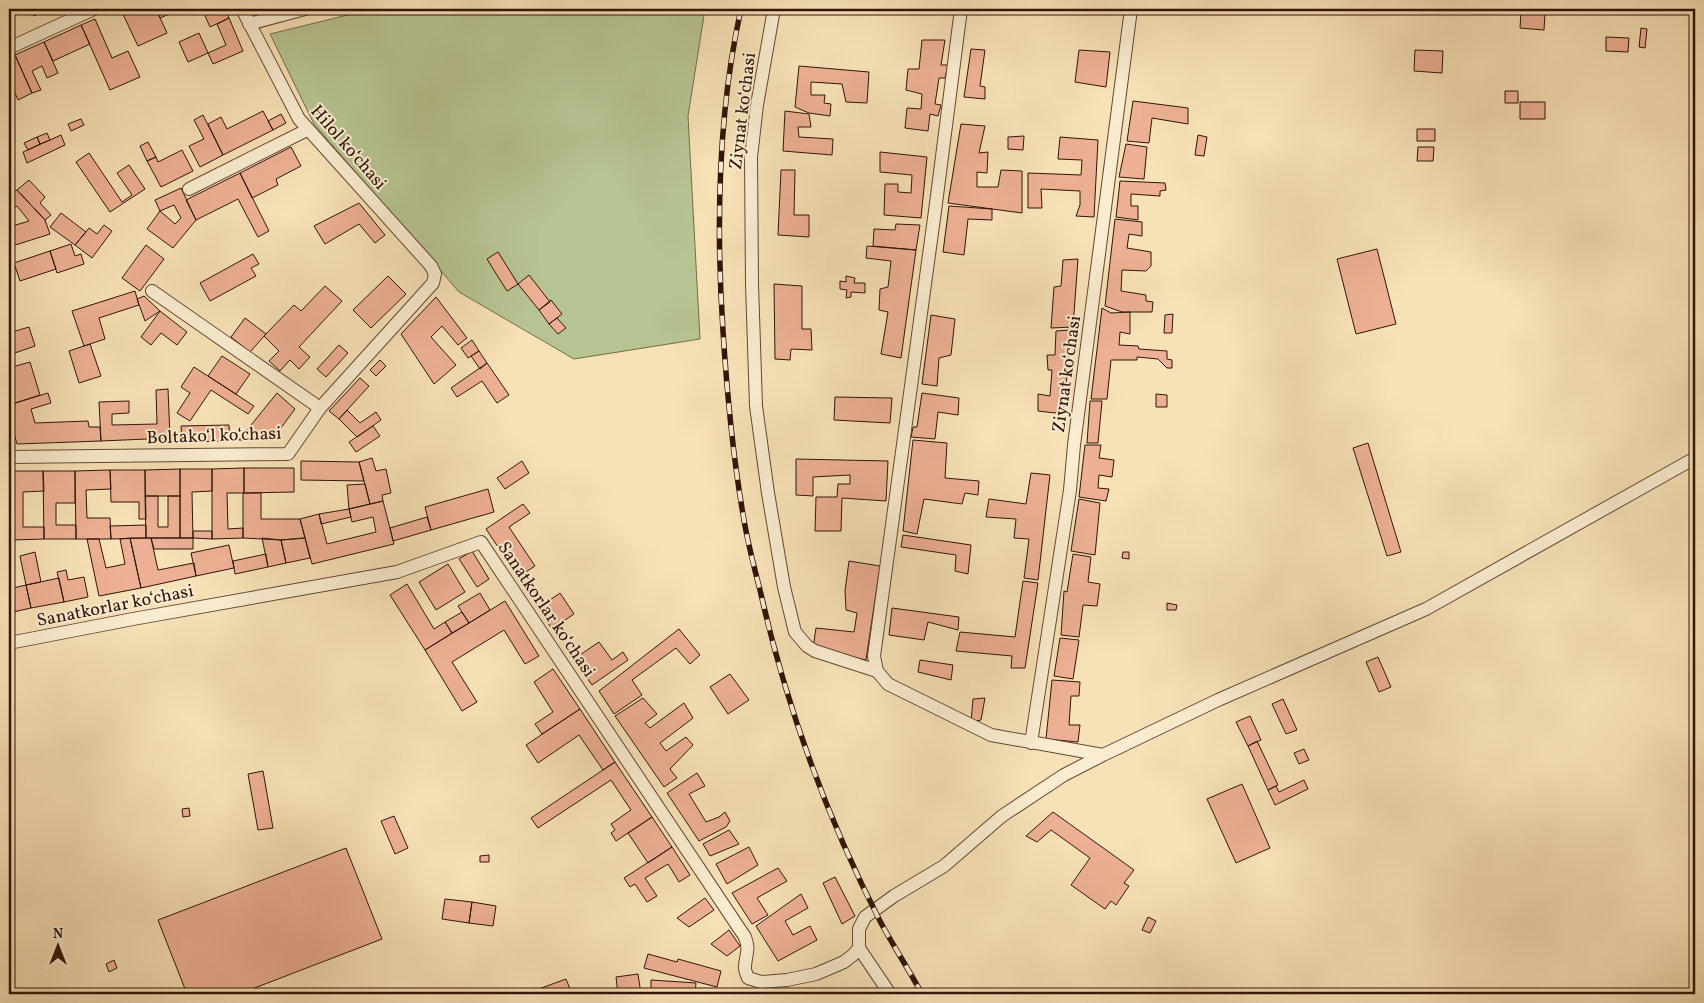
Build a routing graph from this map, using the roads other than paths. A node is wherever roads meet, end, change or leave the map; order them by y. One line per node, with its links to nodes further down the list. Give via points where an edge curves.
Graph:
1 (94, 9): 8 (street)
2 (242, 9): 7 (street, Hilol koʻchasi)
3 (305, 9): 7 (street)
4 (774, 9): 17 (street, Ziynat koʻchasi, via 751,157 756,406 768,493 795,632 815,651)
5 (961, 9): 17 (street, via 874,656)
6 (1131, 9): 18 (street, Ziynat koʻchasi, via 1070,490)
7 (249, 24): 9 (street, Hilol koʻchasi)
8 (9, 48)
9 (307, 130): 10 (street); 11 (street, Hilol koʻchasi, via 431,266 435,274)
10 (189, 189)
11 (434, 283): 13 (street, Boltakoʻl koʻchasi)
12 (152, 291): 13 (street)
13 (320, 408): 14 (street, Boltakoʻl koʻchasi, via 288,454)
14 (9, 457)
15 (1695, 458): 19 (street, via 1426,609 1218,700)
16 (9, 643): 20 (street, Sanatkorlar koʻchasi, via 397,572 481,542 745,937 749,946 744,967 748,978 761,982 816,974 844,962)
17 (876, 671): 18 (street, Ziynat koʻchasi, via 888,684 991,736)
18 (1031, 743): 19 (street, Ziynat koʻchasi)
19 (1103, 755): 20 (street, via 1064,775 1002,816 944,866 865,917 859,929)
20 (858, 948): 21 (street)
21 (890, 994)

